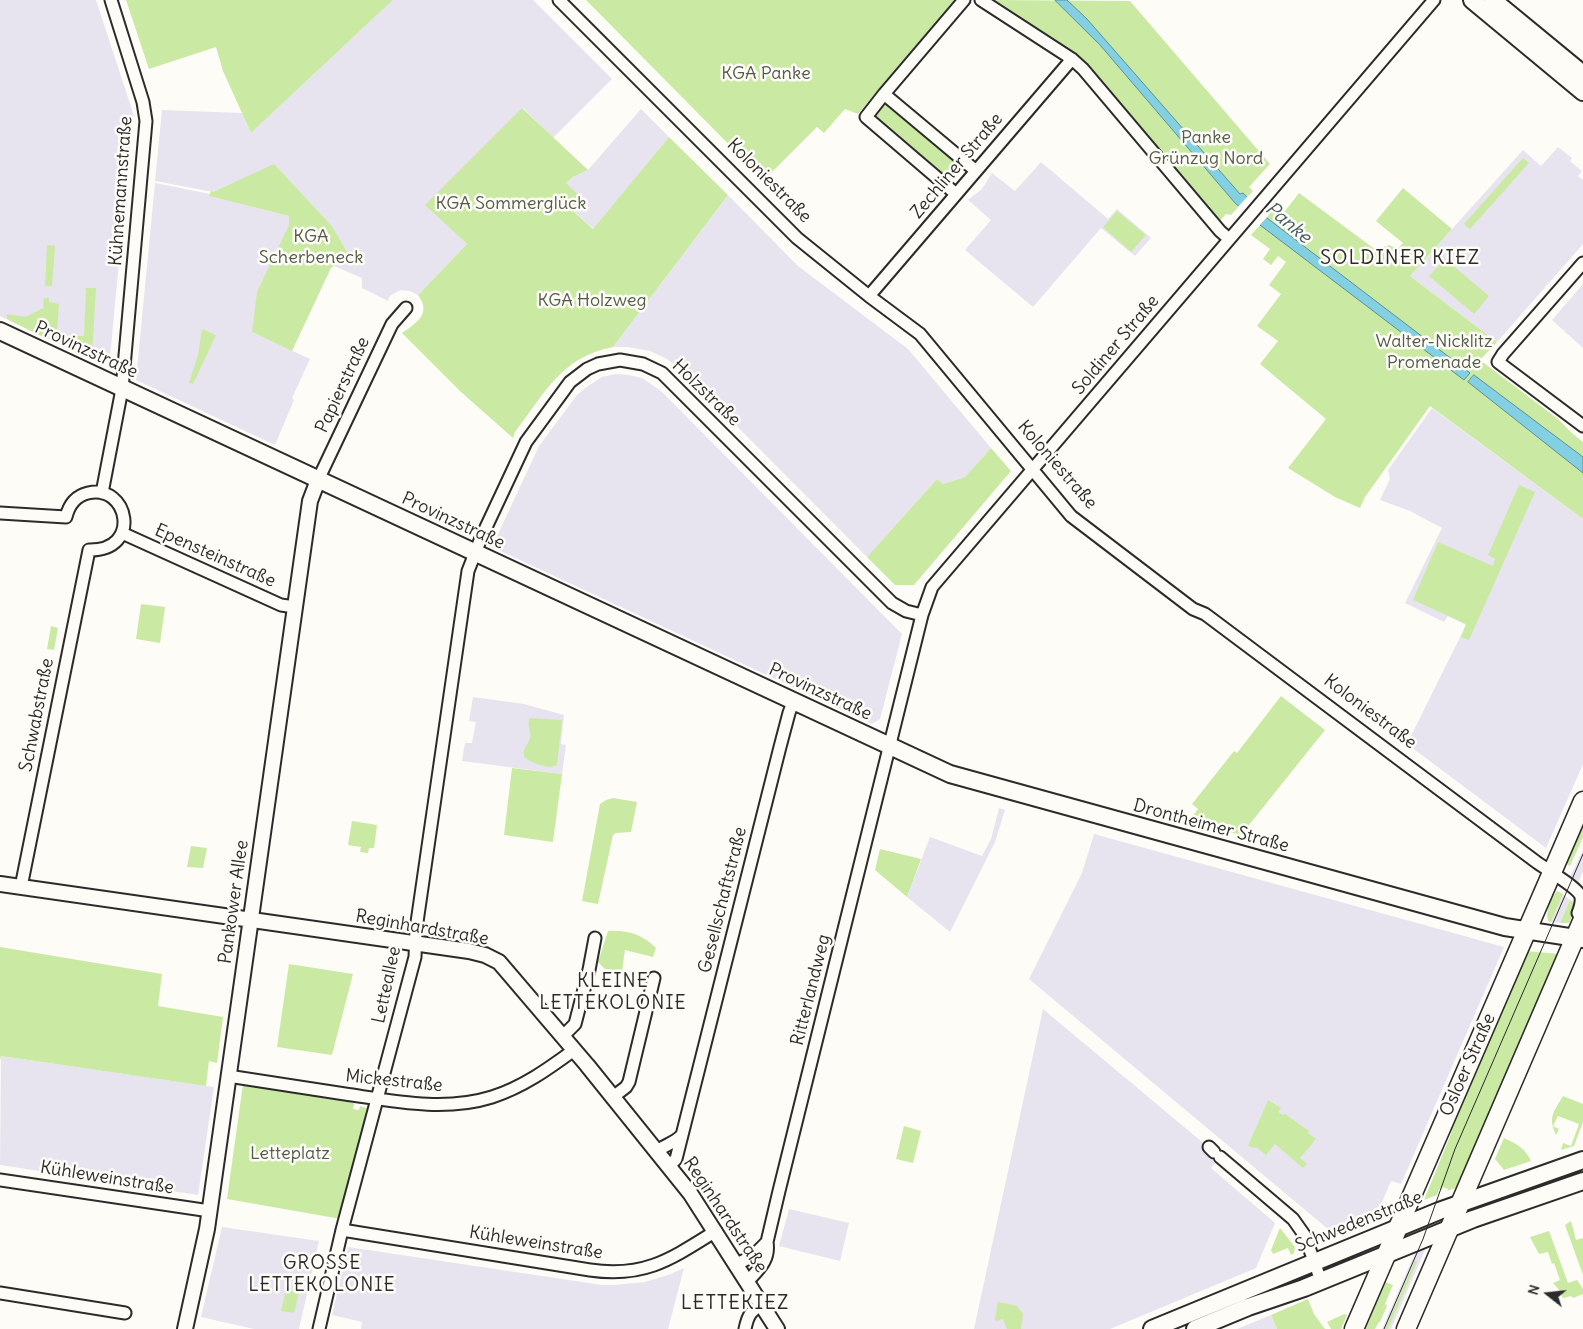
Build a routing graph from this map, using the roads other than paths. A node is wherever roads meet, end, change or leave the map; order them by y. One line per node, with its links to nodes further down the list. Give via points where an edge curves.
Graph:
1 (111, 0): 19 (street, Kühnemannstraße, via 146,111)
2 (559, 0): 16 (street, Koloniestraße, via 795,237)
3 (964, 0): 11 (street)
4 (981, 0): 8 (street)
5 (1434, 0): 14 (street, Soldiner Straße)
6 (1493, 0): 9 (main road)
7 (1476, 1): 10 (main road)
8 (1072, 59): 12 (street, Zechliner Straße); 14 (street)
9 (1583, 74)
10 (1583, 92)
11 (884, 94): 12 (street); 13 (street, via 866,116)
12 (976, 171): 13 (street, Zechliner Straße)
13 (956, 194): 16 (street, Zechliner Straße)
14 (1229, 239): 21 (street, Soldiner Straße)
15 (1583, 263): 20 (street, via 1498,362)
16 (869, 296): 21 (street, Koloniestraße, via 920,334)
17 (406, 308): 22 (street, Papierstraße, via 392,324)
18 (0, 331): 19 (main road, Provinzstraße)
19 (122, 389): 22 (main road, Provinzstraße); 23 (street)
20 (1583, 426)
21 (1033, 469): 28 (street, Soldiner Straße, via 935,583); 32 (street, Koloniestraße, via 1071,516)
22 (318, 480): 26 (main road, Provinzstraße); 27 (street, Pankower Allee, via 310,501)
23 (102, 492): 24 (street, via 76,499 66,517); 25 (street, via 121,507)
24 (0, 513)
25 (122, 533): 27 (street, Epensteinstraße, via 281,605); 34 (street, Schwabstraße, via 106,549 89,550)
26 (475, 553): 28 (street, Holzstraße, via 526,442 570,382 598,364 631,361 668,377 892,603); 29 (main road, Provinzstraße); 39 (street, Letteallee, via 468,571)
27 (295, 607): 35 (street, Pankower Allee)
28 (922, 615): 30 (street, Soldiner Straße)
29 (793, 702): 30 (main road, Provinzstraße); 46 (street, Gesellschaftstraße)
30 (890, 747): 37 (main road, Drontheimer Straße, via 964,779); 59 (street, Ritterlandweg)
31 (1583, 801): 32 (main road, Osloer Straße)
32 (1552, 873): 36 (street, Koloniestraße, via 1580,894 1578,912); 37 (main road, Osloer Straße)
33 (0, 884): 34 (street, Reginhardstraße)
34 (21, 887): 35 (street, Reginhardstraße)
35 (250, 920): 39 (street, Reginhardstraße); 43 (street, Pankower Allee)
36 (1581, 929): 37 (main road, Drontheimer Straße); 53 (main road)
37 (1527, 931): 55 (main road, Osloer Straße)
38 (595, 938): 41 (street, via 575,1024)
39 (414, 944): 41 (street, Reginhardstraße, via 469,951 499,962); 45 (street, Letteallee, via 415,957)
40 (654, 978): 44 (street, via 629,1082)
41 (563, 1036): 42 (street, Reginhardstraße)
42 (574, 1050): 44 (street, Reginhardstraße); 45 (street, Mickestraße, via 525,1083 471,1102 432,1105)
43 (228, 1076): 45 (street, Mickestraße); 54 (street, Pankower Allee)
44 (613, 1097): 47 (street, Reginhardstraße)
45 (377, 1099): 57 (street, Letteallee)
46 (681, 1136): 47 (street); 50 (street, Gesellschaftstraße, via 676,1159)
47 (657, 1151): 50 (street, Reginhardstraße)
48 (1214, 1152): 61 (street, via 1293,1219 1305,1236)
49 (1583, 1160): 53 (main road, Schwedenstraße)
50 (669, 1166): 58 (street, Reginhardstraße)
51 (0, 1180): 54 (street, Kühleweinstraße)
52 (1583, 1181): 56 (main road)
53 (1461, 1202): 55 (main road, Schwedenstraße); 56 (main road)
54 (210, 1211): 68 (street, Pankower Allee)
55 (1399, 1227): 60 (main road, Osloer Straße); 61 (main road, Schwedenstraße)
56 (1450, 1228): 60 (main road); 75 (main road)
57 (342, 1230): 58 (street, Kühleweinstraße, via 614,1272 660,1264); 69 (street, Letteallee)
58 (716, 1231): 62 (street, Reginhardstraße)
59 (767, 1242): 62 (street, via 753,1256); 63 (street, Ritterlandweg, via 765,1260)
60 (1388, 1253): 64 (main road); 74 (main road, Osloer Straße)
61 (1314, 1262): 64 (street); 72 (main road, Schwedenstraße)
62 (737, 1264): 63 (street, Reginhardstraße)
63 (748, 1281): 66 (street, Reginhardstraße)
64 (1321, 1282): 73 (main road)
65 (0, 1293): 67 (street)
66 (762, 1304): 70 (street, via 748,1315); 71 (street, Reginhardstraße)
67 (125, 1313)
68 (184, 1329)
69 (319, 1329)
70 (745, 1329)
71 (777, 1329)
72 (1152, 1329)
73 (1195, 1329)
74 (1354, 1329)
75 (1406, 1329)

